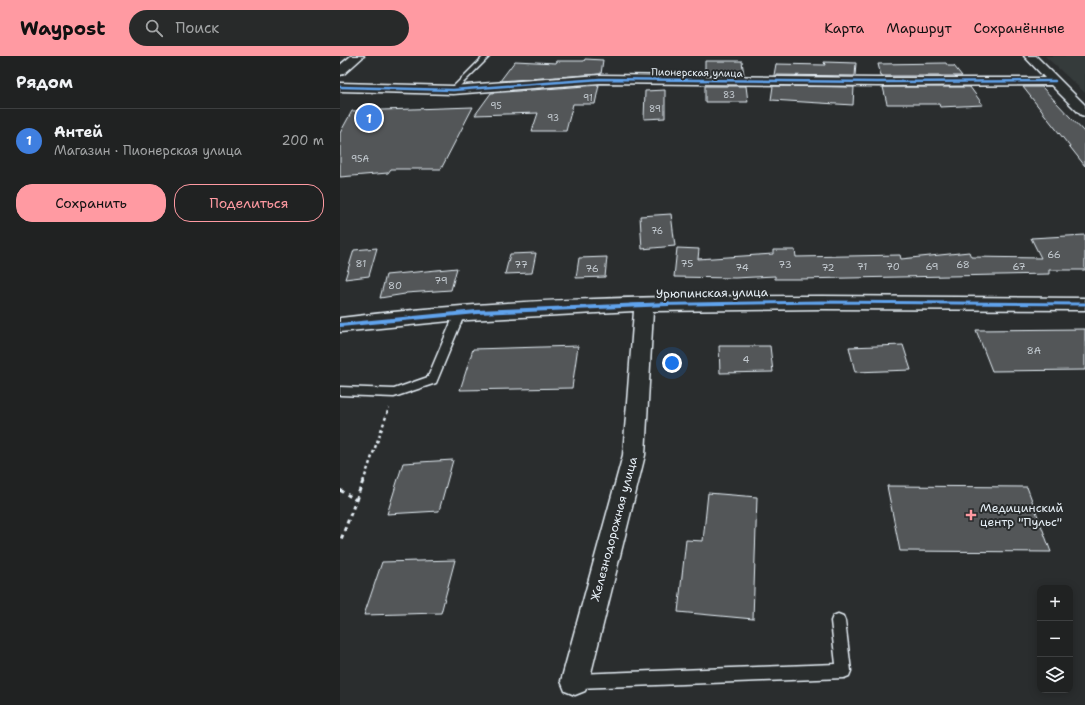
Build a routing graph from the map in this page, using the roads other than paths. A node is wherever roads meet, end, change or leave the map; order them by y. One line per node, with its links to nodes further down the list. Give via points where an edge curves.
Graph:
1 (358, 56): 4 (street)
2 (487, 56): 7 (lane)
3 (1030, 56): 5 (street)
4 (340, 71)
5 (1055, 81): 7 (street, Пионерская улица, via 600,79); 8 (street)
6 (340, 86): 7 (street, Пионерская улица)
7 (453, 90)
8 (1085, 112)
9 (644, 304): 10 (street, Урюпинская улица); 11 (street, Урюпинская улица); 15 (street, Железнодорожная улица, via 634,455)
10 (1085, 304)
11 (460, 313): 12 (street, Урюпинская улица); 13 (lane, via 432,380 394,393)
12 (340, 326)
13 (340, 391)
14 (838, 621): 15 (lane, via 844,671)
15 (575, 681)

